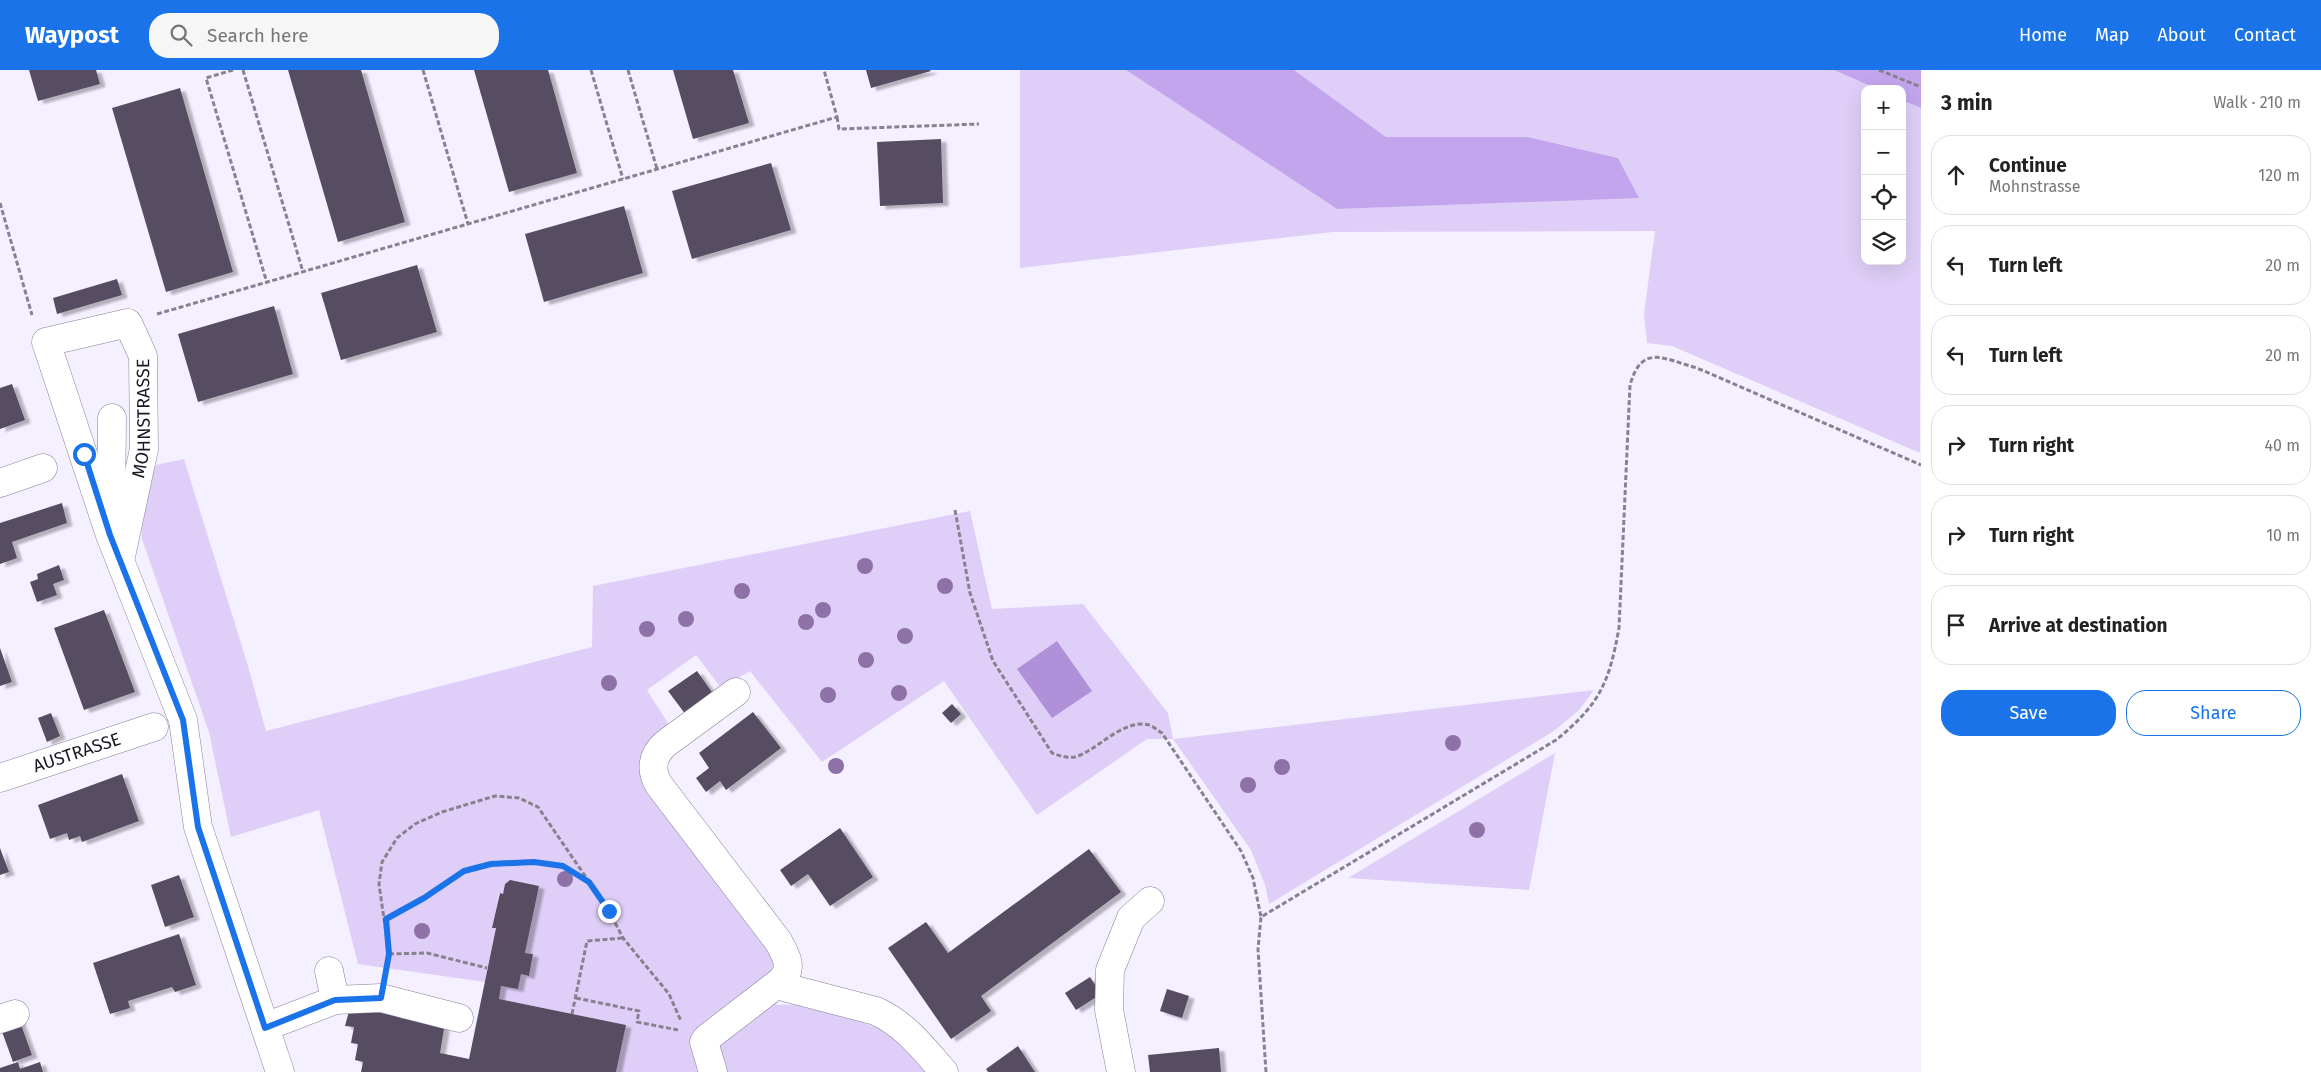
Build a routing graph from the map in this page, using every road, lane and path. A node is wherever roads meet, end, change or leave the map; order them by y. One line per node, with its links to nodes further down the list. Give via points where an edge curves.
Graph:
1 (232, 70): 16 (path, via 206,78)
2 (243, 70): 15 (path)
3 (423, 70): 14 (path)
4 (591, 70): 12 (path)
5 (628, 70): 11 (path)
6 (824, 70): 9 (path)
7 (1879, 70): 8 (path)
8 (1921, 87)
9 (837, 117): 10 (path, via 839,129); 11 (path)
10 (979, 124)
11 (657, 169): 12 (path)
12 (623, 179): 14 (path)
13 (0, 203): 18 (path, via 36,328)
14 (468, 224): 15 (path)
15 (303, 272): 16 (path)
16 (267, 283): 17 (path)
17 (128, 323): 18 (street); 25 (street, MOHNSTRASSE, via 144,356 144,449)
18 (46, 342): 24 (street)
19 (112, 418): 24 (street)
20 (1921, 465): 31 (path, via 1697,368 1658,357 1640,362 1630,385 1619,628 1613,660 1602,690 1582,719 1556,740)
21 (44, 468): 22 (street)
22 (0, 483)
23 (955, 510): 31 (path, via 970,593 992,661 1052,753 1063,757 1076,756 1134,725 1148,725 1162,733 1241,851 1253,878)
24 (110, 535): 25 (street)
25 (120, 561): 44 (street, via 183,720 198,827)
26 (736, 692): 37 (street, via 660,749 653,769 660,785 784,952 789,969)
27 (154, 728): 28 (street, AUSTRASSE)
28 (0, 778)
29 (589, 882): 32 (path, via 563,866 534,862 491,864 464,871); 32 (path, via 538,807 519,798 494,796 442,812 415,824 398,838 382,862 379,884); 33 (path)
30 (1150, 901): 49 (street, via 1131,918 1110,970 1109,1010)
31 (1261, 918): 50 (path, via 1258,949)
32 (386, 919): 34 (path)
33 (624, 938): 39 (path, via 587,941); 43 (path, via 668,994)
34 (389, 954): 35 (path, via 428,954); 38 (path)
35 (487, 968)
36 (329, 971): 40 (street)
37 (776, 985): 47 (street, via 704,1042); 48 (street, via 876,1011 890,1018 903,1026)
38 (381, 998): 40 (street); 42 (street)
39 (576, 998): 41 (path); 45 (path, via 639,1011 637,1022)
40 (335, 1000): 44 (street)
41 (572, 1014)
42 (459, 1018)
43 (682, 1024)
44 (265, 1028): 46 (street)
45 (686, 1031)
46 (280, 1072)
47 (713, 1072)
48 (944, 1072)
49 (1121, 1072)
50 (1266, 1072)

